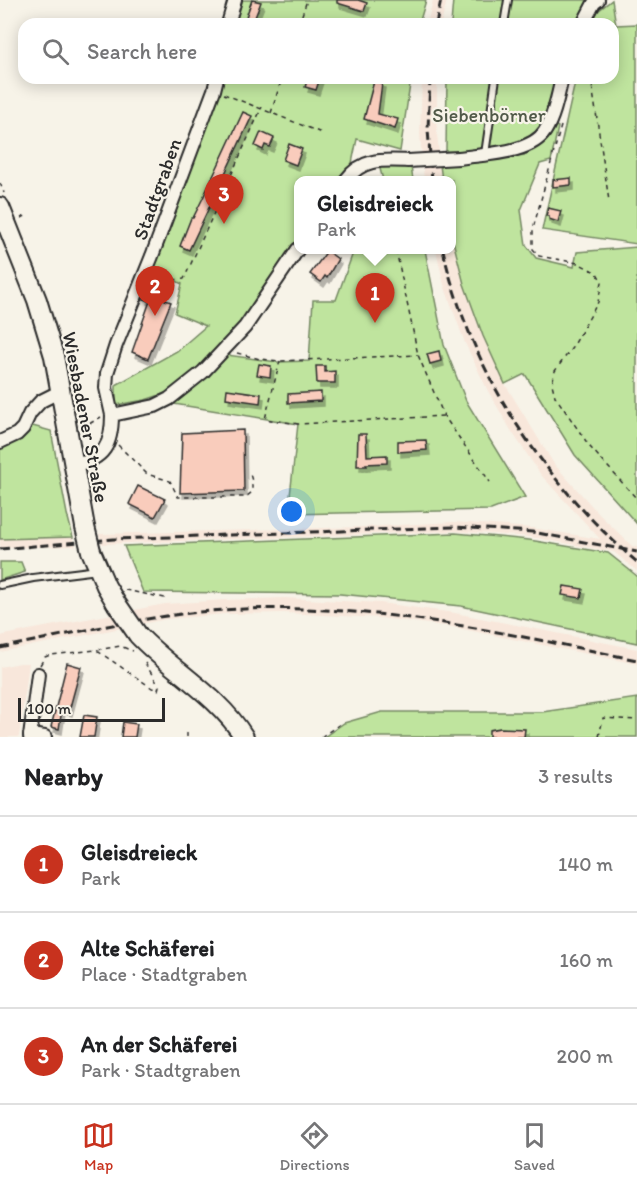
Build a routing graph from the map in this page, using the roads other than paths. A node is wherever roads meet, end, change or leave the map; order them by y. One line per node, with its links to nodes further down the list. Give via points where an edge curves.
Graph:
1 (235, 0): 4 (street)
2 (508, 0): 5 (lane)
3 (598, 0): 6 (street)
4 (230, 18)
5 (505, 18)
6 (586, 18)
7 (215, 84): 15 (street, Stadtgraben, via 107,373 107,398)
8 (495, 84): 10 (lane)
9 (561, 84): 10 (street, via 545,132 530,146)
10 (485, 154): 11 (street, bridge, via 408,161 376,159)
11 (350, 176)
12 (0, 207): 14 (main road, Wiesbadener Straße, via 49,336)
13 (295, 254): 15 (street, via 245,327 203,372 155,406)
14 (61, 392): 16 (street, via 41,401 17,434); 17 (main road, Wiesbadener Straße)
15 (112, 413): 17 (street, Stadtgraben, via 110,440 101,454)
16 (0, 442)
17 (74, 465): 18 (main road, Wiesbadener Straße, bridge, via 85,527)
18 (99, 570): 19 (lane); 23 (main road, Wiesbadener Straße, bridge, via 120,597 137,643 212,700)
19 (0, 585)
20 (38, 674): 21 (street)
21 (30, 736): 22 (street)
22 (45, 737)
23 (243, 737)

